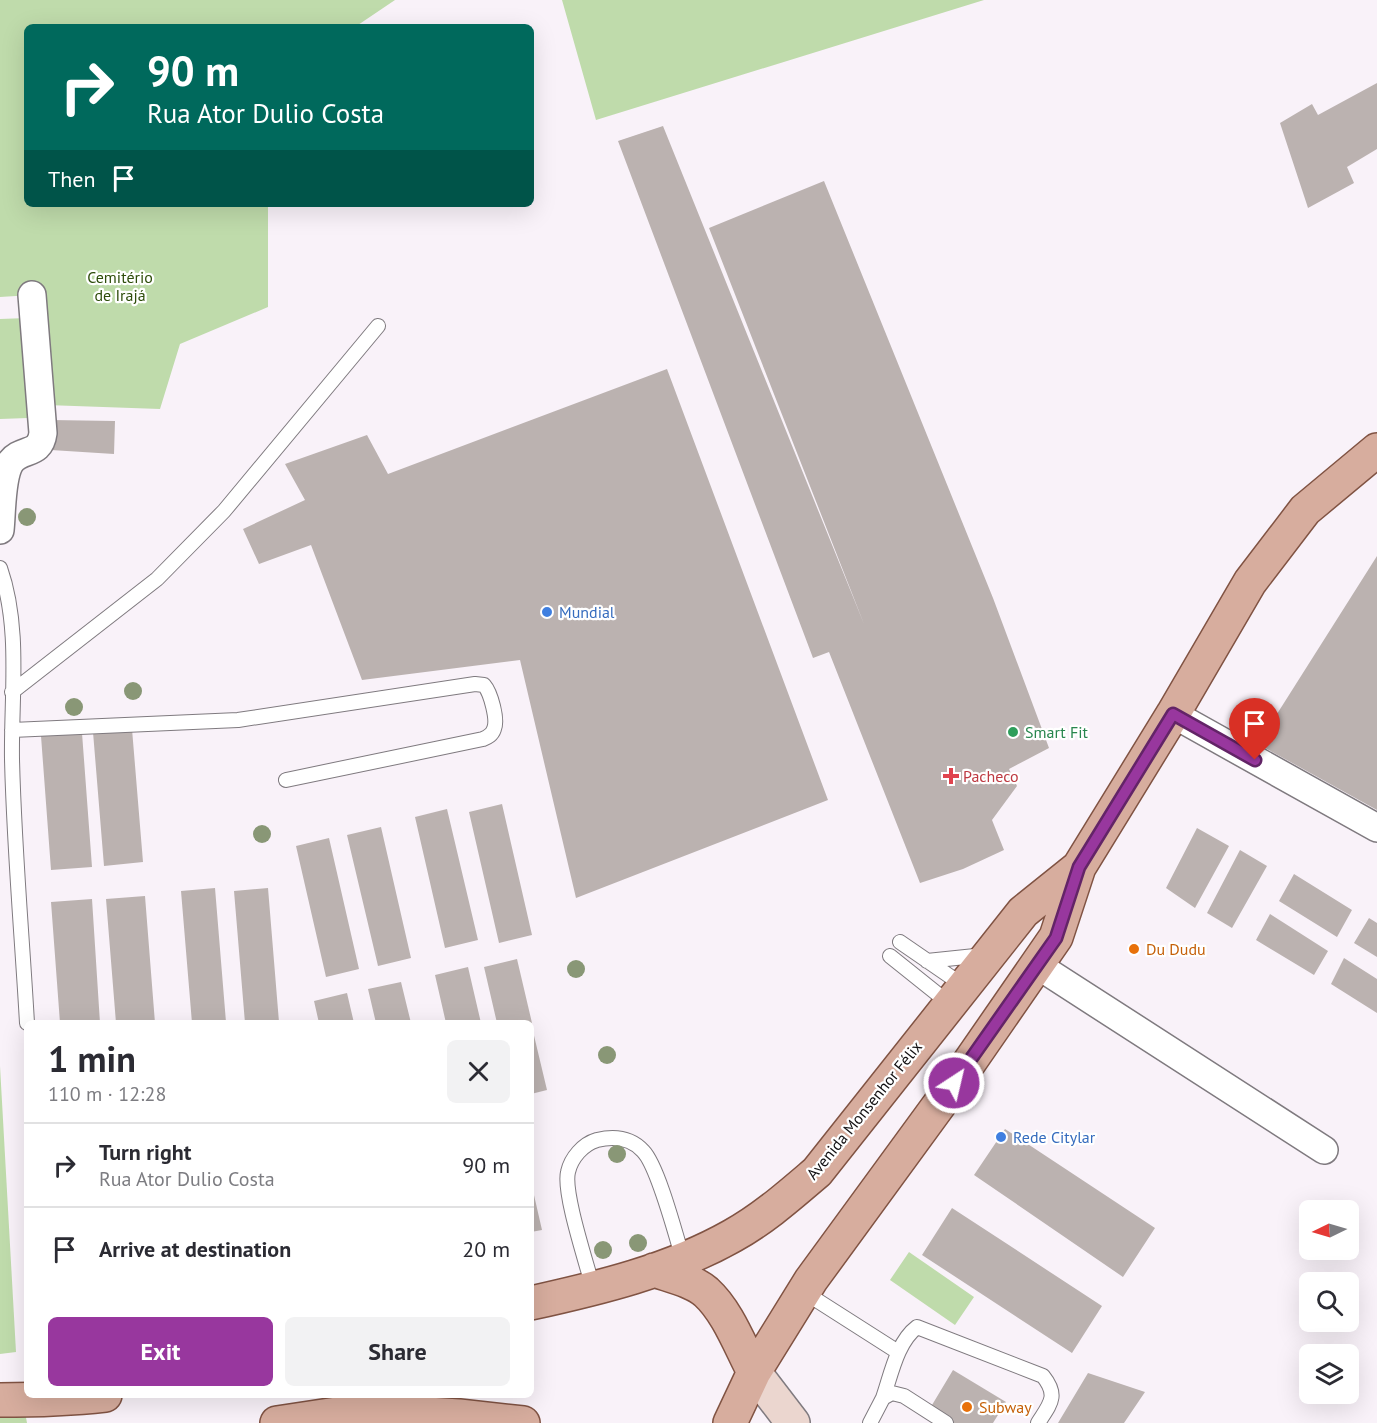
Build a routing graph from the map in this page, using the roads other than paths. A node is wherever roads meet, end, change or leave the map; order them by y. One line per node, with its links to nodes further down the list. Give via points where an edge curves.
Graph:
1 (32, 295): 4 (street, via 44,433 38,448 20,454 6,470)
2 (378, 326): 6 (lane, via 224,511 157,579)
3 (1377, 450): 7 (main road, Avenida Monsenhor Félix, via 1305,510 1250,582)
4 (0, 530)
5 (0, 568): 6 (lane, via 12,619)
6 (12, 692): 8 (lane)
7 (1173, 714): 12 (street); 13 (main road, Avenida Monsenhor Félix)
8 (12, 730): 10 (lane); 11 (lane, via 238,720 475,684 484,685 490,692 495,728 483,739)
9 (0, 743): 10 (lane)
10 (12, 759): 20 (lane)
11 (286, 780)
12 (1377, 828)
13 (1079, 867): 15 (main road, Avenida Monsenhor Félix, via 1023,912); 18 (main road, Avenida Monsenhor Félix, via 1056,938)
14 (900, 942): 17 (lane)
15 (995, 948): 17 (lane, via 975,956); 19 (main road, Avenida Monsenhor Félix)
16 (890, 956): 19 (lane)
17 (927, 961): 19 (lane)
18 (1038, 965): 21 (main road, Avenida Monsenhor Félix); 22 (street)
19 (957, 995): 21 (main road, via 978,1004 978,1011 951,1061); 23 (main road, Avenida Monsenhor Félix, via 817,1172 779,1205 732,1236)
20 (27, 1020)
21 (954, 1083): 25 (main road, Avenida Monsenhor Félix)
22 (1324, 1150)
23 (669, 1264): 24 (main road, Avenida Monsenhor Félix); 24 (lane, via 653,1167 645,1152 631,1141 611,1137 590,1142 576,1154 567,1173 568,1195); 28 (main road, via 681,1279 706,1292 723,1314)
24 (593, 1289): 26 (main road, Avenida Monsenhor Félix)
25 (804, 1292): 27 (lane); 28 (main road, Avenida Monsenhor Félix)
26 (534, 1303)
27 (898, 1352): 29 (lane); 36 (lane, via 917,1327 1043,1376 1051,1387 1052,1401)
28 (754, 1372): 32 (main road, Avenida Monsenhor Félix); 33 (main road)
29 (883, 1398): 34 (lane); 35 (lane, via 891,1393 904,1396)
30 (277, 1423): 31 (main road, via 363,1410)
31 (523, 1423)
32 (730, 1423)
33 (793, 1423)
34 (870, 1423)
35 (946, 1423)
36 (1038, 1423)

